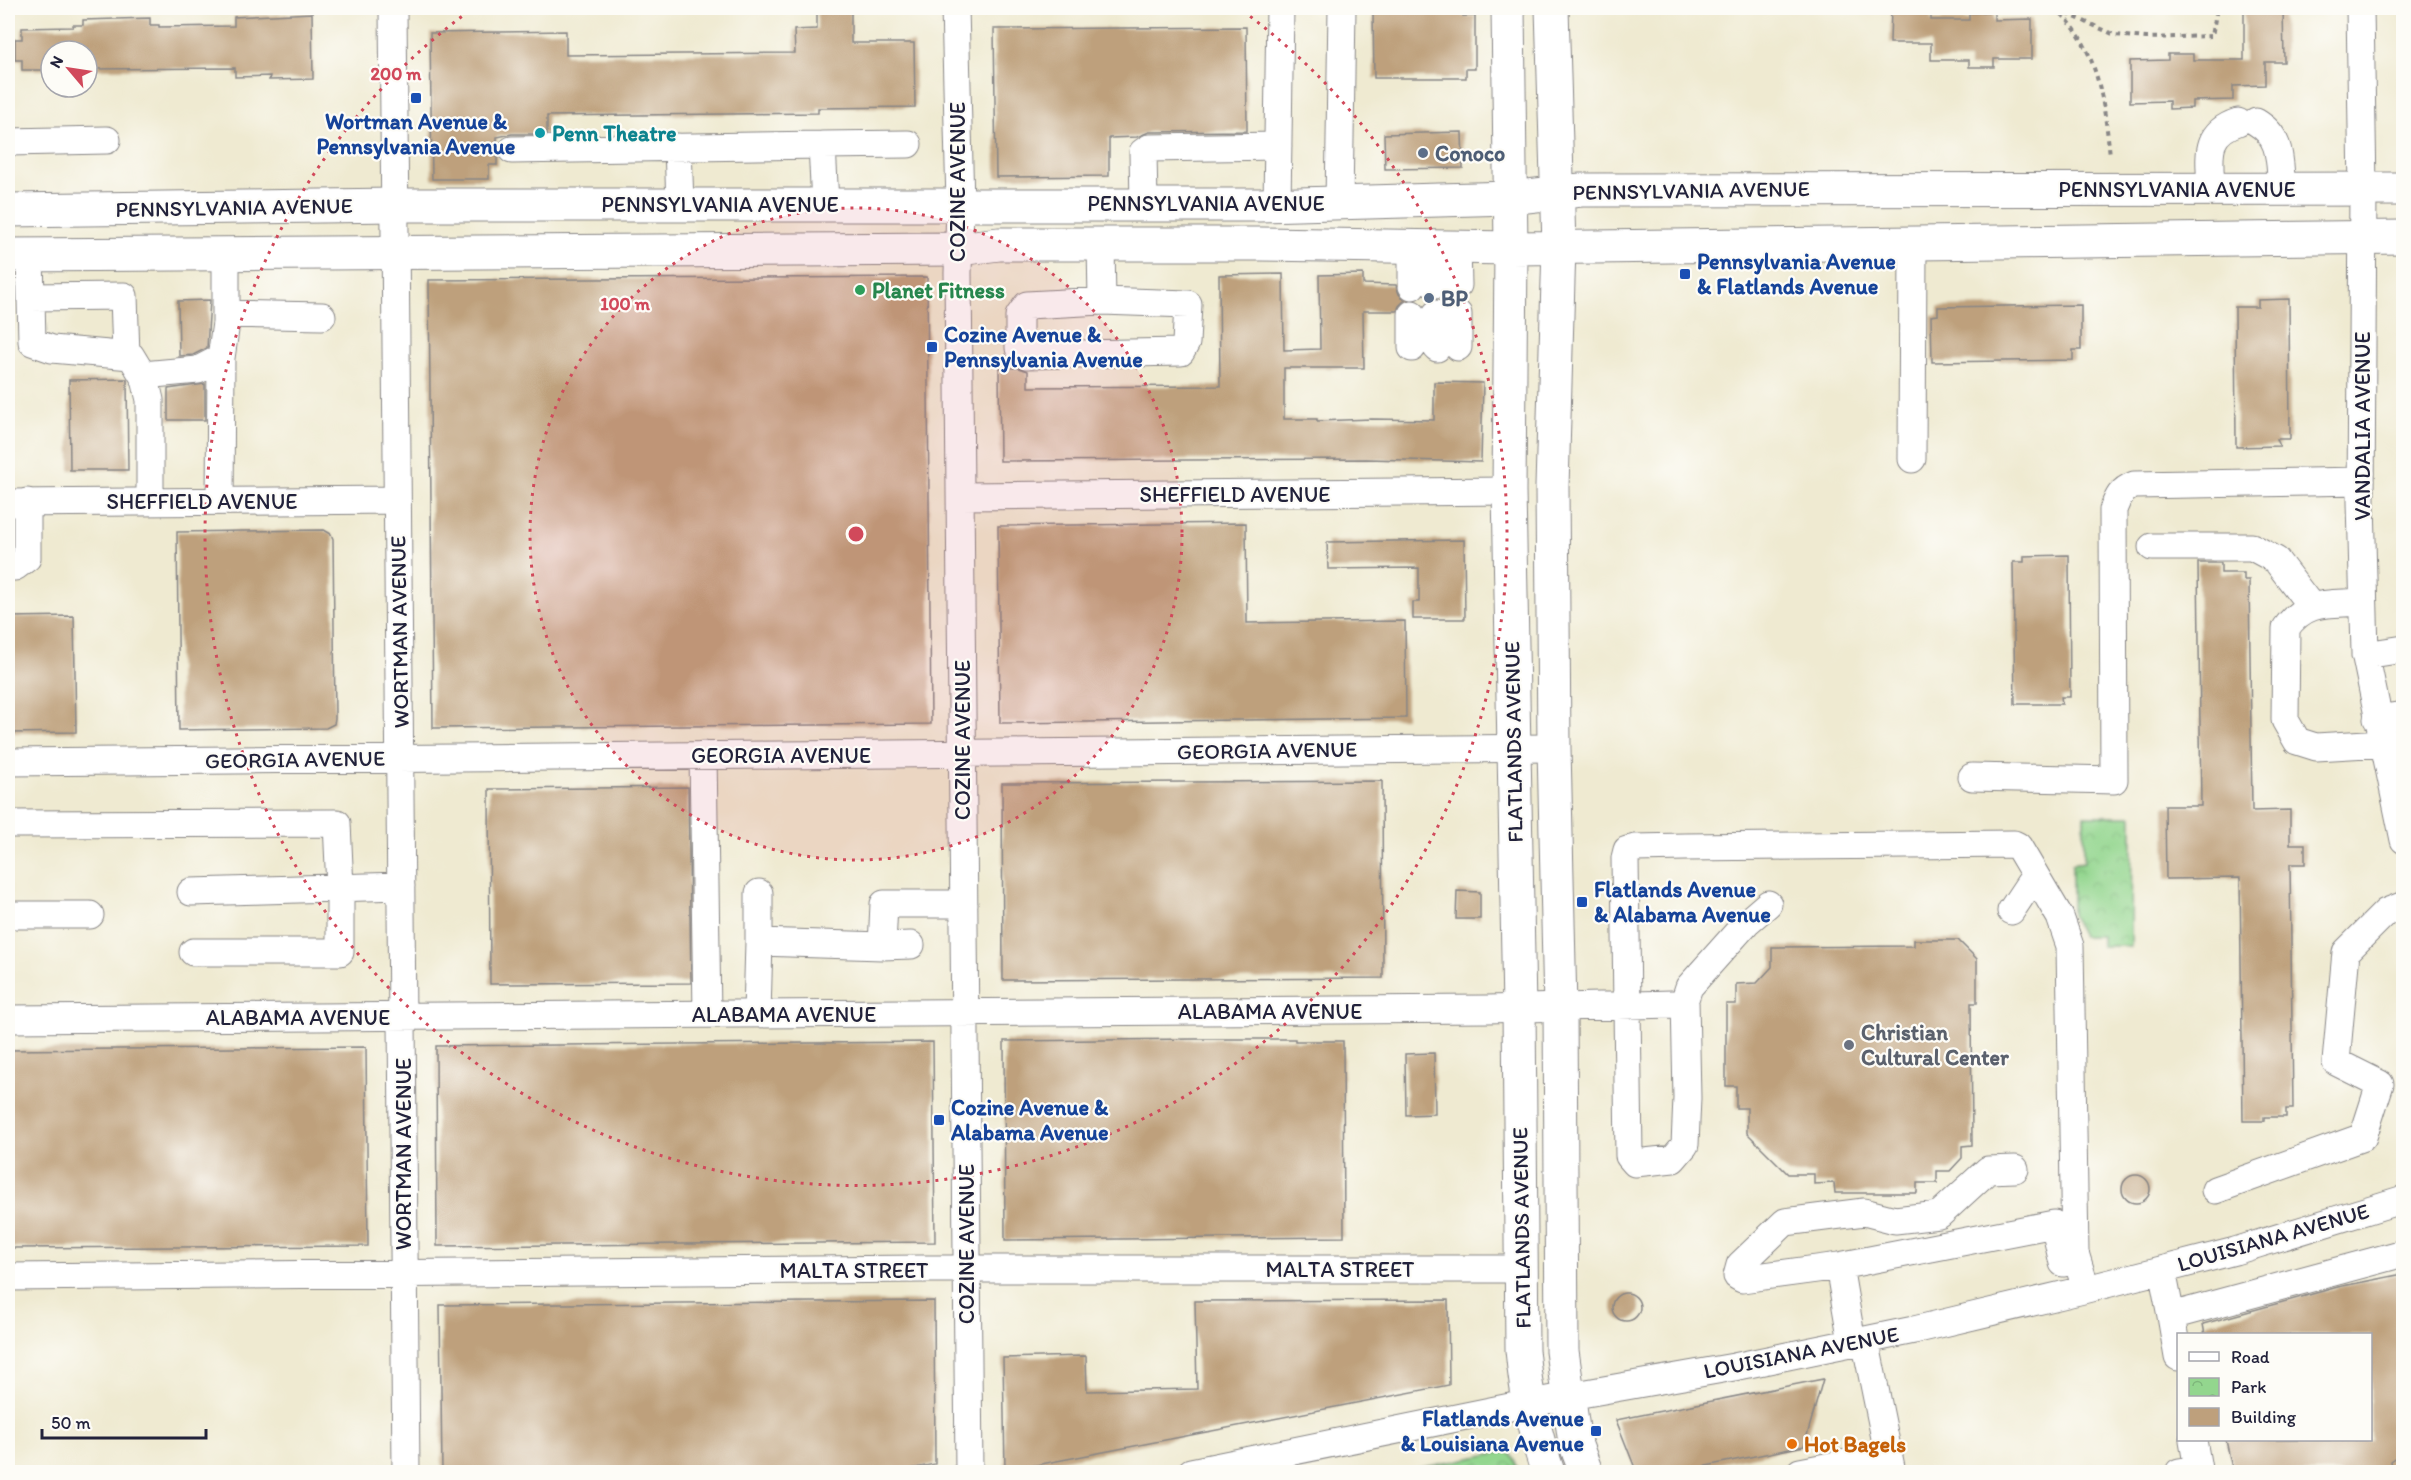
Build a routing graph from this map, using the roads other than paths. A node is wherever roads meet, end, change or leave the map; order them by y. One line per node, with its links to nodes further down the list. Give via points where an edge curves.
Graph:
1 (393, 8): 27 (street, WORTMAN AVENUE)
2 (955, 8): 24 (street, COZINE AVENUE)
3 (1280, 8): 12 (street)
4 (1342, 8): 21 (street)
5 (1508, 8): 20 (main road, FLATLANDS AVENUE)
6 (1552, 8): 19 (main road, FLATLANDS AVENUE)
7 (2360, 8): 17 (street, VANDALIA AVENUE)
8 (107, 140): 9 (street)
9 (8, 142)
10 (908, 144): 11 (street)
11 (822, 145): 13 (street); 23 (street)
12 (1278, 146): 25 (street, via 1149,148 1143,152); 26 (street)
13 (678, 147): 14 (street); 22 (street)
14 (512, 150)
15 (2211, 189): 16 (main road, PENNSYLVANIA AVENUE); 16 (street, via 2214,136 2224,126 2247,122 2265,127 2277,139); 19 (main road, PENNSYLVANIA AVENUE)
16 (2282, 189): 17 (main road, PENNSYLVANIA AVENUE)
17 (2363, 189): 18 (main road, PENNSYLVANIA AVENUE); 29 (street, VANDALIA AVENUE)
18 (2403, 189)
19 (1558, 192): 20 (main road, PENNSYLVANIA AVENUE); 33 (main road, FLATLANDS AVENUE)
20 (1510, 198): 21 (main road, PENNSYLVANIA AVENUE); 35 (main road, FLATLANDS AVENUE)
21 (1339, 203): 26 (main road, PENNSYLVANIA AVENUE)
22 (680, 204): 23 (main road, PENNSYLVANIA AVENUE); 27 (main road, PENNSYLVANIA AVENUE)
23 (825, 204): 24 (main road, PENNSYLVANIA AVENUE)
24 (960, 204): 25 (main road, PENNSYLVANIA AVENUE); 36 (street, COZINE AVENUE)
25 (1144, 204): 26 (main road, PENNSYLVANIA AVENUE)
26 (1277, 204)
27 (395, 205): 28 (main road, PENNSYLVANIA AVENUE); 37 (street, WORTMAN AVENUE)
28 (8, 210)
29 (2362, 236): 30 (main road, PENNSYLVANIA AVENUE); 31 (main road, PENNSYLVANIA AVENUE); 48 (street, VANDALIA AVENUE)
30 (2403, 237)
31 (1912, 243): 33 (main road, PENNSYLVANIA AVENUE); 47 (street)
32 (1101, 244): 34 (main road, PENNSYLVANIA AVENUE); 36 (main road, PENNSYLVANIA AVENUE, via 999,244); 41 (street)
33 (1559, 246): 35 (main road, PENNSYLVANIA AVENUE); 63 (main road, FLATLANDS AVENUE, via 1551,486)
34 (1435, 247): 34 (street, via 1435,285); 35 (main road, PENNSYLVANIA AVENUE)
35 (1511, 248): 49 (main road, FLATLANDS AVENUE)
36 (958, 249): 37 (main road, PENNSYLVANIA AVENUE); 50 (street, COZINE AVENUE)
37 (395, 251): 38 (main road, PENNSYLVANIA AVENUE); 51 (street, WORTMAN AVENUE)
38 (226, 253): 39 (main road, PENNSYLVANIA AVENUE); 42 (street)
39 (19, 255): 40 (street)
40 (31, 297): 46 (street, via 32,342); 46 (street, via 124,296)
41 (1102, 301): 41 (street, via 1027,305 1019,316 1018,348 1027,355 1181,352 1186,343 1188,304)
42 (226, 314): 44 (street); 45 (street)
43 (1435, 314): 43 (street, via 1436,348)
44 (322, 316)
45 (221, 358): 46 (street, via 198,370); 53 (street)
46 (134, 365): 52 (street, via 150,400)
47 (1912, 459)
48 (2361, 482): 57 (street, VANDALIA AVENUE); 68 (street, via 2134,485 2124,489 2113,510 2114,780)
49 (1509, 491): 50 (street, SHEFFIELD AVENUE); 62 (main road, FLATLANDS AVENUE)
50 (960, 496): 64 (street, COZINE AVENUE)
51 (397, 500): 53 (street, SHEFFIELD AVENUE); 66 (street, WORTMAN AVENUE)
52 (150, 501): 53 (street, SHEFFIELD AVENUE); 54 (street, SHEFFIELD AVENUE)
53 (220, 501)
54 (17, 503): 56 (street, via 27,558)
55 (2152, 547): 58 (street, via 2252,547 2276,560)
56 (8, 567)
57 (2363, 602): 58 (street); 60 (street, VANDALIA AVENUE)
58 (2311, 606): 61 (street, via 2295,616 2286,628 2285,720 2296,741 2316,747)
59 (2403, 649): 60 (street)
60 (2365, 655): 61 (street, VANDALIA AVENUE)
61 (2388, 726): 70 (street, VANDALIA AVENUE)
62 (1512, 748): 63 (street, GEORGIA AVENUE); 64 (street, GEORGIA AVENUE); 88 (main road, FLATLANDS AVENUE)
63 (1554, 748): 89 (main road, FLATLANDS AVENUE)
64 (962, 753): 65 (street, GEORGIA AVENUE); 76 (street, COZINE AVENUE)
65 (703, 755): 66 (street, GEORGIA AVENUE); 92 (street)
66 (400, 757): 67 (street, GEORGIA AVENUE); 72 (street, WORTMAN AVENUE)
67 (8, 762)
68 (1972, 777)
69 (8, 824): 73 (street, via 337,823)
70 (2403, 840)
71 (2035, 875): 79 (street); 87 (street, via 2014,844 1627,850); 105 (street, via 2060,917 2070,946)
72 (401, 886): 73 (street); 93 (street, WORTMAN AVENUE)
73 (340, 888): 74 (street); 85 (street, via 340,952)
74 (191, 892)
75 (759, 893): 82 (street)
76 (963, 904): 84 (street, via 884,904); 91 (street, COZINE AVENUE)
77 (1768, 904): 87 (street, via 1689,987 1685,999 1685,1145 1679,1154 1666,1161 1635,1163 1629,1156)
78 (2403, 905): 96 (street, via 2386,912 2346,952 2336,1062 2380,1084 2363,1137)
79 (2011, 911)
80 (8, 915): 81 (street)
81 (90, 915)
82 (759, 942): 84 (street); 90 (street)
83 (911, 945): 84 (street)
84 (882, 946)
85 (194, 952)
86 (1672, 1004): 87 (street, ALABAMA AVENUE)
87 (1628, 1005): 89 (street, ALABAMA AVENUE)
88 (1519, 1008): 89 (street, ALABAMA AVENUE); 91 (street, ALABAMA AVENUE); 100 (main road, FLATLANDS AVENUE)
89 (1560, 1008): 109 (main road, FLATLANDS AVENUE, via 1562,1351)
90 (758, 1013): 91 (street, ALABAMA AVENUE); 92 (street, ALABAMA AVENUE)
91 (964, 1013): 101 (street, COZINE AVENUE)
92 (707, 1014): 93 (street, ALABAMA AVENUE)
93 (402, 1016): 94 (street, ALABAMA AVENUE); 103 (street, WORTMAN AVENUE)
94 (8, 1019)
95 (2014, 1169): 99 (street, via 1988,1170 1940,1215 1895,1220 1864,1212 1785,1222 1740,1265 1737,1276 1742,1279)
96 (2215, 1190)
97 (2403, 1199): 102 (street, LOUISIANA AVENUE)
98 (2403, 1253): 106 (street)
99 (1839, 1266): 105 (street, via 2054,1224); 107 (street)
100 (1521, 1269): 101 (street, MALTA STREET); 110 (main road, FLATLANDS AVENUE, via 1522,1350)
101 (966, 1270): 103 (street, MALTA STREET); 115 (street, COZINE AVENUE)
102 (2162, 1270): 105 (street, LOUISIANA AVENUE); 106 (street)
103 (403, 1273): 104 (street, MALTA STREET); 114 (street, WORTMAN AVENUE)
104 (8, 1277)
105 (2078, 1291): 107 (street, LOUISIANA AVENUE)
106 (2171, 1316): 108 (street)
107 (1858, 1341): 109 (street, LOUISIANA AVENUE); 112 (street)
108 (2177, 1351)
109 (1567, 1396): 110 (street, LOUISIANA AVENUE); 118 (main road, FLATLANDS AVENUE, via 1575,1443)
110 (1530, 1403): 116 (street, LOUISIANA AVENUE); 117 (main road, FLATLANDS AVENUE, via 1536,1440)
111 (2193, 1441): 113 (street)
112 (1890, 1464): 119 (street)
113 (2192, 1471)
114 (406, 1473)
115 (969, 1473)
116 (1191, 1473)
117 (1548, 1473)
118 (1586, 1473)
119 (1800, 1473)

